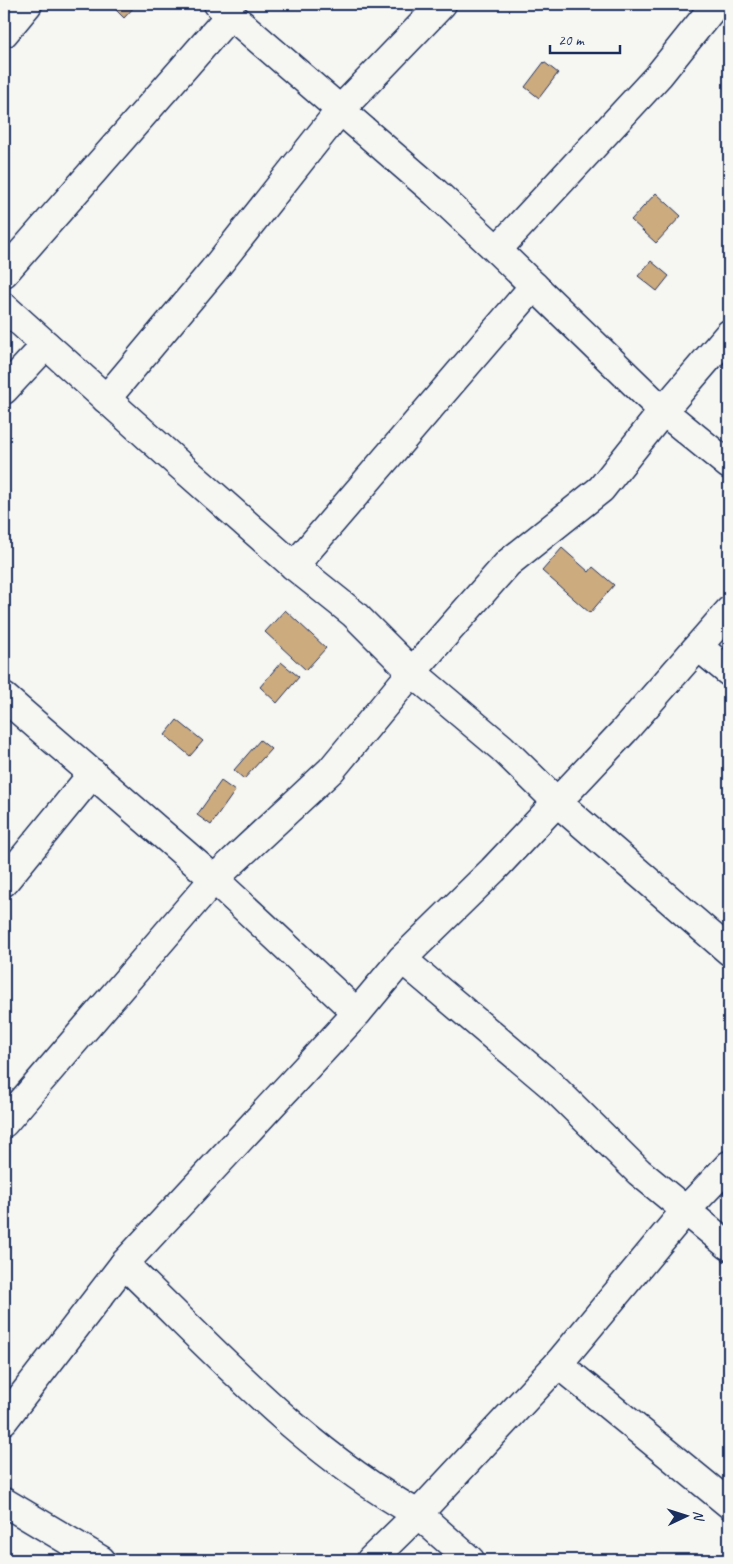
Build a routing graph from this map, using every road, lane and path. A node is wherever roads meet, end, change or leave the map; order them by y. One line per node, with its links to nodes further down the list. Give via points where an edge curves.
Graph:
1 (28, 4): 5 (street)
2 (442, 4): 6 (street)
3 (716, 4): 7 (street, via 659,75)
4 (225, 9): 6 (street); 8 (street)
5 (4, 33)
6 (341, 109): 7 (street); 14 (street, via 213,271)
7 (497, 250): 9 (street)
8 (4, 273)
9 (534, 286): 15 (street); 17 (street)
10 (4, 307): 12 (street)
11 (729, 334): 15 (street)
12 (46, 345): 13 (street); 14 (street)
13 (4, 390)
14 (106, 399): 17 (street)
15 (662, 411): 16 (street); 20 (street, via 601,489 508,564)
16 (729, 465)
17 (294, 566): 20 (street, via 354,614)
18 (729, 611): 19 (street)
19 (699, 647): 21 (street); 24 (street)
20 (412, 672): 24 (street, via 502,748); 25 (street, via 331,770)
21 (729, 672)
22 (4, 698): 23 (street)
23 (93, 773): 25 (street); 26 (street)
24 (558, 803): 27 (street); 28 (street)
25 (214, 879): 29 (street); 30 (street)
26 (4, 882)
27 (729, 951)
28 (402, 959): 29 (street); 32 (street, via 552,1085 639,1172)
29 (357, 1014): 34 (street)
30 (4, 1123)
31 (729, 1165): 32 (street)
32 (686, 1210): 33 (street); 35 (street)
33 (729, 1246)
34 (124, 1264): 36 (street); 39 (street, via 300,1433 369,1485)
35 (558, 1364): 38 (street); 39 (street)
36 (4, 1420)
37 (4, 1502): 40 (street)
38 (729, 1504)
39 (418, 1514): 41 (street); 42 (street)
40 (102, 1560)
41 (371, 1560)
42 (470, 1560)

